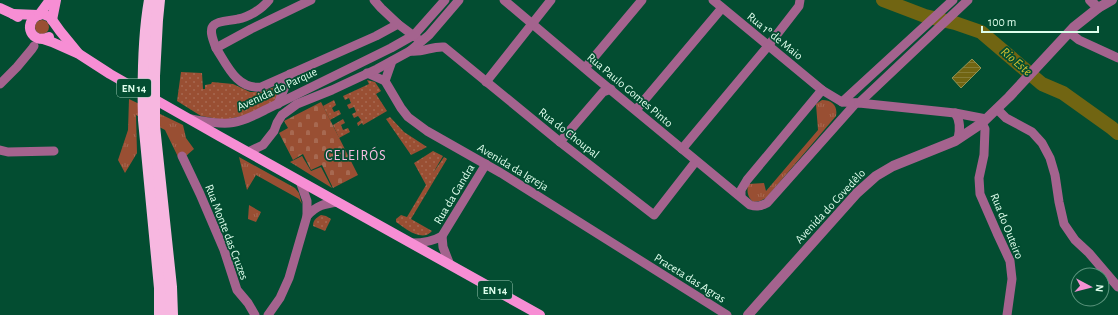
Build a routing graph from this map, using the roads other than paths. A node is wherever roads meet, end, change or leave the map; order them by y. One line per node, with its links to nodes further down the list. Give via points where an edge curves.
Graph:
1 (50, 0): 23 (main road)
2 (56, 0): 24 (main road)
3 (150, 0): 41 (highway, via 146,19)
4 (159, 0): 41 (highway)
5 (269, 0): 32 (street, via 248,16 214,24 211,37)
6 (311, 0): 32 (street)
7 (374, 0): 26 (street)
8 (445, 0): 28 (street, Avenida do Parque)
9 (459, 0): 30 (street, Avenida do Parque)
10 (504, 0): 25 (street, Rua Paulo Gomes Pinto)
11 (551, 0): 25 (street)
12 (642, 0): 39 (street)
13 (713, 0): 20 (street, Rua 1º de Maio)
14 (800, 0): 31 (street, via 799,6)
15 (953, 0): 48 (street)
16 (968, 0): 49 (street)
17 (1090, 0): 21 (street)
18 (1112, 0): 21 (street, Avenida do Covedêlo)
19 (0, 8): 22 (main road, EN 14)
20 (722, 8): 31 (street, Rua 1º de Maio); 52 (street)
21 (1098, 8): 27 (street, Avenida do Covedêlo)
22 (13, 14): 23 (main road, EN 14); 29 (main road, EN 14)
23 (38, 15): 24 (main road, EN 14, via 47,15); 29 (main road, via 33,18 30,25)
24 (53, 22): 29 (main road, via 55,27 50,37); 34 (main road, EN 14)
25 (532, 23): 39 (street, Rua Paulo Gomes Pinto); 44 (street)
26 (398, 24): 28 (street); 42 (street)
27 (1069, 32): 36 (street, via 1079,40); 51 (street, Avenida do Covedêlo)
28 (414, 35): 30 (street); 35 (street, Avenida do Parque)
29 (37, 39): 34 (main road, EN 14, via 52,42); 45 (street, via 32,49)
30 (421, 42): 33 (street, Avenida do Parque)
31 (768, 46): 47 (street, Rua 1º de Maio); 59 (street)
32 (216, 48): 42 (street, via 233,76 253,88)
33 (410, 51): 37 (street, Avenida do Parque); 44 (street, Rua do Choupal, via 444,47)
34 (79, 54): 54 (main road, EN 14)
35 (371, 58): 38 (street); 50 (street, Avenida do Parque)
36 (1118, 58)
37 (392, 61): 38 (street, Avenida do Parque); 43 (street)
38 (376, 68): 40 (street, Avenida do Parque)
39 (585, 68): 46 (street, Rua Paulo Gomes Pinto)
40 (367, 73): 43 (street); 62 (street, Avenida do Parque, via 297,104 282,115 264,145)
41 (149, 74): 56 (highway)
42 (290, 74): 50 (street)
43 (385, 81): 65 (street, Avenida da Igreja, via 408,117 427,131)
44 (486, 82): 58 (street, Rua do Choupal)
45 (0, 84)
46 (611, 89): 52 (street, Rua Paulo Gomes Pinto); 58 (street, via 603,92)
47 (822, 90): 48 (street, Rua 1º de Maio); 67 (street, via 747,180 741,190)
48 (842, 102): 49 (street)
49 (857, 103): 53 (street); 67 (street, Rua Paulo Gomes Pinto, via 767,203 756,207)
50 (278, 104): 54 (street, Avenida do Parque, via 230,123)
51 (997, 109): 55 (street, Avenida do Covedêlo); 74 (street, via 1006,118 1032,132 1042,143 1056,175 1064,224 1075,240)
52 (636, 110): 59 (street, Rua Paulo Gomes Pinto)
53 (955, 113): 55 (street); 57 (street, via 959,118)
54 (189, 119): 62 (main road, EN 14)
55 (984, 121): 57 (street, Avenida do Covedêlo); 82 (street, Rua do Outeiro, via 980,194 1010,261 1012,279)
56 (149, 123): 75 (highway); 76 (highway, via 171,287)
57 (958, 139): 81 (street, Avenida do Covedêlo, via 876,176 857,193)
58 (560, 142): 64 (street, Rua do Choupal, via 654,215)
59 (682, 149): 64 (street, Rua Paulo Gomes Pinto)
60 (0, 150): 61 (street)
61 (54, 151)
62 (248, 152): 66 (main road, EN 14)
63 (182, 156): 77 (street, Rua Monte das Cruzes, via 224,250 237,290)
64 (696, 161): 67 (street, Rua Paulo Gomes Pinto)
65 (486, 164): 70 (street, Rua da Gandra); 72 (street, Avenida da Igreja)
66 (300, 181): 68 (main road, EN 14); 69 (street, via 307,201)
67 (741, 197)
68 (338, 202): 69 (street, via 324,204 313,209); 71 (main road, EN 14)
69 (307, 216): 78 (street, via 289,278 280,298)
70 (442, 236): 71 (street, Rua da Gandra, via 424,243); 73 (street, Rua da Gandra)
71 (412, 243): 73 (main road, EN 14)
72 (641, 262): 80 (street, Praceta das Agras)
73 (450, 265): 79 (main road, EN 14)
74 (1118, 287)
75 (160, 315)
76 (172, 315)
77 (255, 315)
78 (268, 315)
79 (540, 315)
80 (727, 315)
81 (748, 315)
82 (1007, 315)

